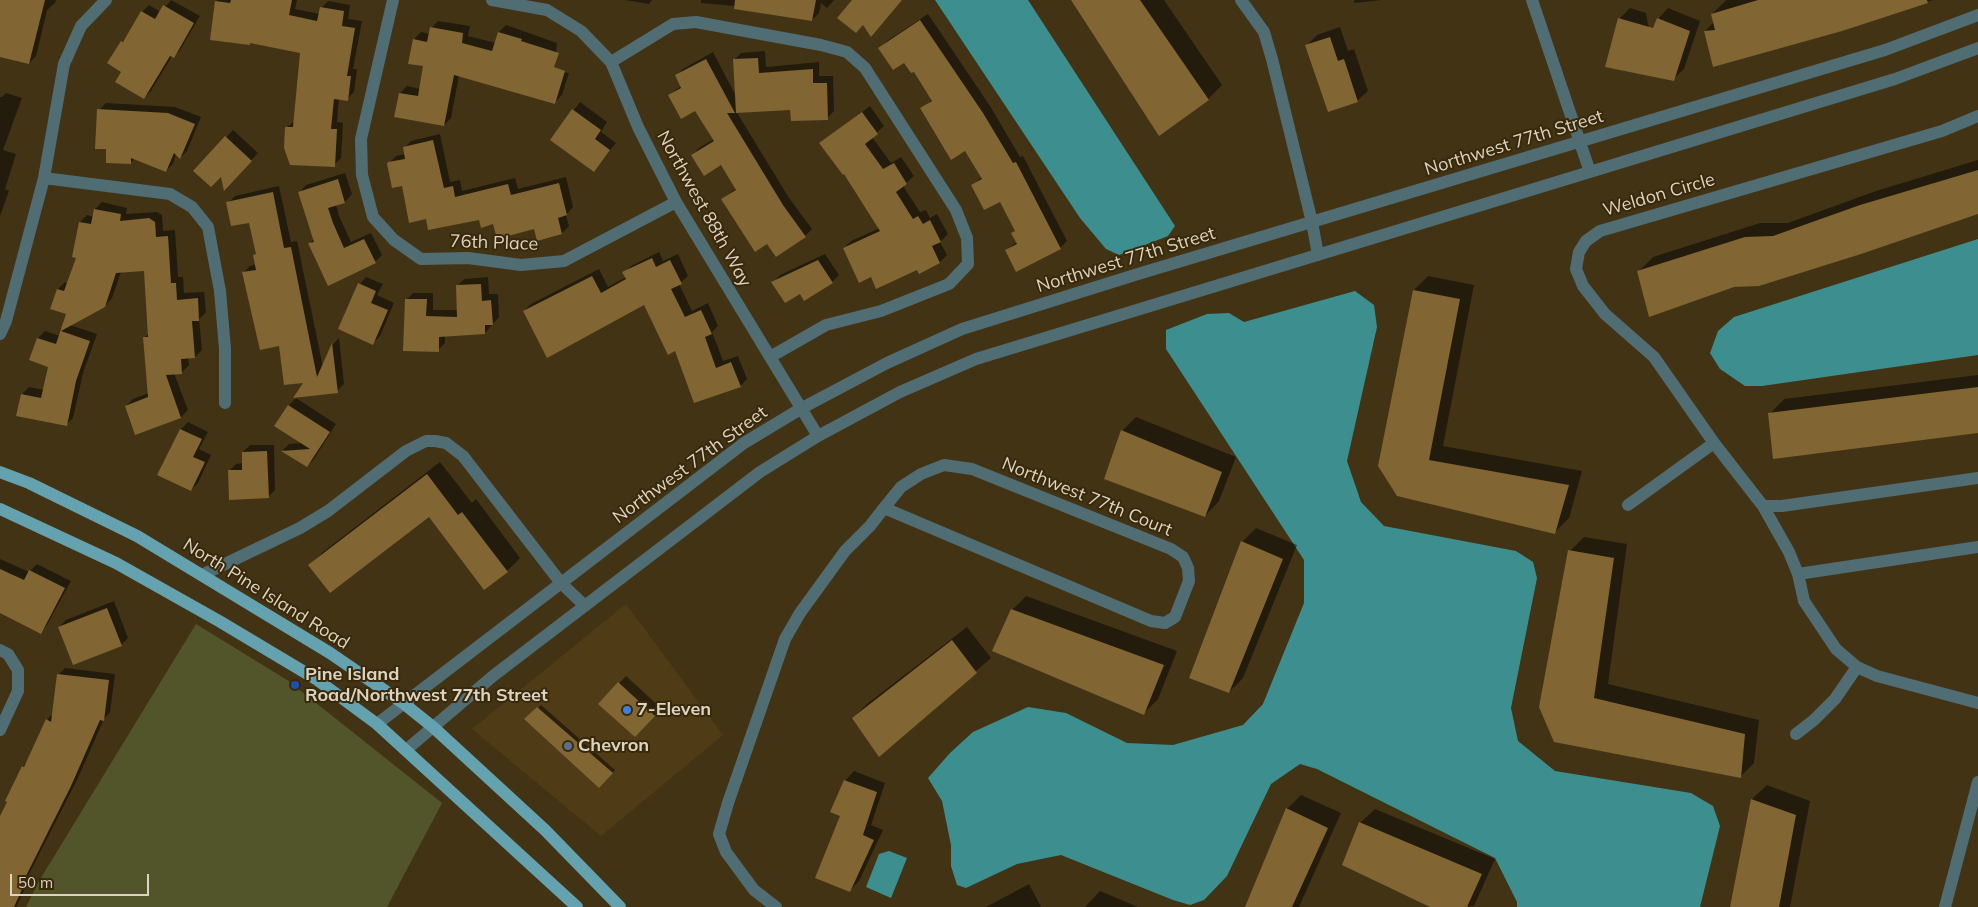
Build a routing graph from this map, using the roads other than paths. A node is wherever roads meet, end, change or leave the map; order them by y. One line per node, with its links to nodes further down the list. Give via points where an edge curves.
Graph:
1 (106, 0): 12 (street, via 81,26 64,64)
2 (393, 0): 13 (street, 76th Place, via 362,139 362,175 373,216 394,240 421,259 468,258 521,265 564,261)
3 (492, 0): 8 (street, Northwest 88th Way, via 547,10 581,31)
4 (1241, 0): 14 (street, via 1264,32)
5 (1532, 0): 10 (street)
6 (1978, 15): 10 (street, Northwest 77th Street, via 1885,50)
7 (1978, 48): 11 (street, via 1895,79)
8 (611, 62): 13 (street, Northwest 88th Way, via 638,127); 18 (street, via 674,24 696,22 847,52 865,68 956,210 967,238 968,264 949,284 882,311 826,325)
9 (1978, 116): 22 (street, Weldon Circle, via 1942,131 1600,231 1586,242 1579,252 1576,269 1583,286 1605,314 1654,357)
10 (1580, 142): 11 (street); 14 (street, Northwest 77th Street)
11 (1590, 172): 15 (street)
12 (44, 178): 16 (street); 19 (street, via 170,194 192,208 208,227 220,292)
13 (676, 202): 18 (street, Northwest 88th Way)
14 (1312, 222): 15 (street); 20 (street, Northwest 77th Street, via 962,329 887,363)
15 (1318, 255): 21 (street, via 976,359 900,392)
16 (3, 320): 17 (street)
17 (0, 334)
18 (770, 357): 20 (street, Northwest 88th Way)
19 (225, 403)
20 (802, 408): 21 (street, Northwest 88th Way); 32 (street, Northwest 77th Street, via 744,443)
21 (818, 436): 33 (street, via 760,472)
22 (1714, 443): 25 (street); 26 (street, Weldon Circle)
23 (0, 472): 31 (main road, North Pine Island Road, via 138,536)
24 (1978, 478): 26 (street)
25 (1628, 506)
26 (1764, 506): 30 (street, Weldon Circle)
27 (884, 508): 27 (street, Northwest 77th Court, via 901,487 921,474 944,465 972,469 1171,549 1183,557 1189,581 1175,617 1165,623 1151,621); 46 (street, Northwest 77th Court, via 845,551 785,638 719,834 726,852 754,890)
28 (0, 509): 38 (main road, via 116,563 219,620 316,679)
29 (1978, 547): 30 (street)
30 (1798, 574): 35 (street, Weldon Circle, via 1804,601 1836,649)
31 (202, 575): 32 (street, via 300,528 328,511 406,451 426,441 435,441 446,443 463,456); 36 (main road, North Pine Island Road, via 330,653)
32 (561, 583): 33 (street); 36 (street, Northwest 77th Street)
33 (585, 606): 39 (street, via 493,676)
34 (0, 650): 40 (street, via 8,654 18,670 18,690)
35 (1857, 667): 37 (street, Weldon Circle, via 1878,676); 41 (street, via 1835,699)
36 (403, 703): 38 (street, Northwest 77th Street); 39 (main road, North Pine Island Road)
37 (1978, 703)
38 (377, 724): 42 (main road)
39 (433, 727): 42 (street); 45 (main road, North Pine Island Road, via 545,830)
40 (0, 730)
41 (1796, 734)
42 (406, 750): 44 (main road)
43 (1978, 782): 47 (street)
44 (576, 907)
45 (620, 907)
46 (776, 907)
47 (1945, 907)

